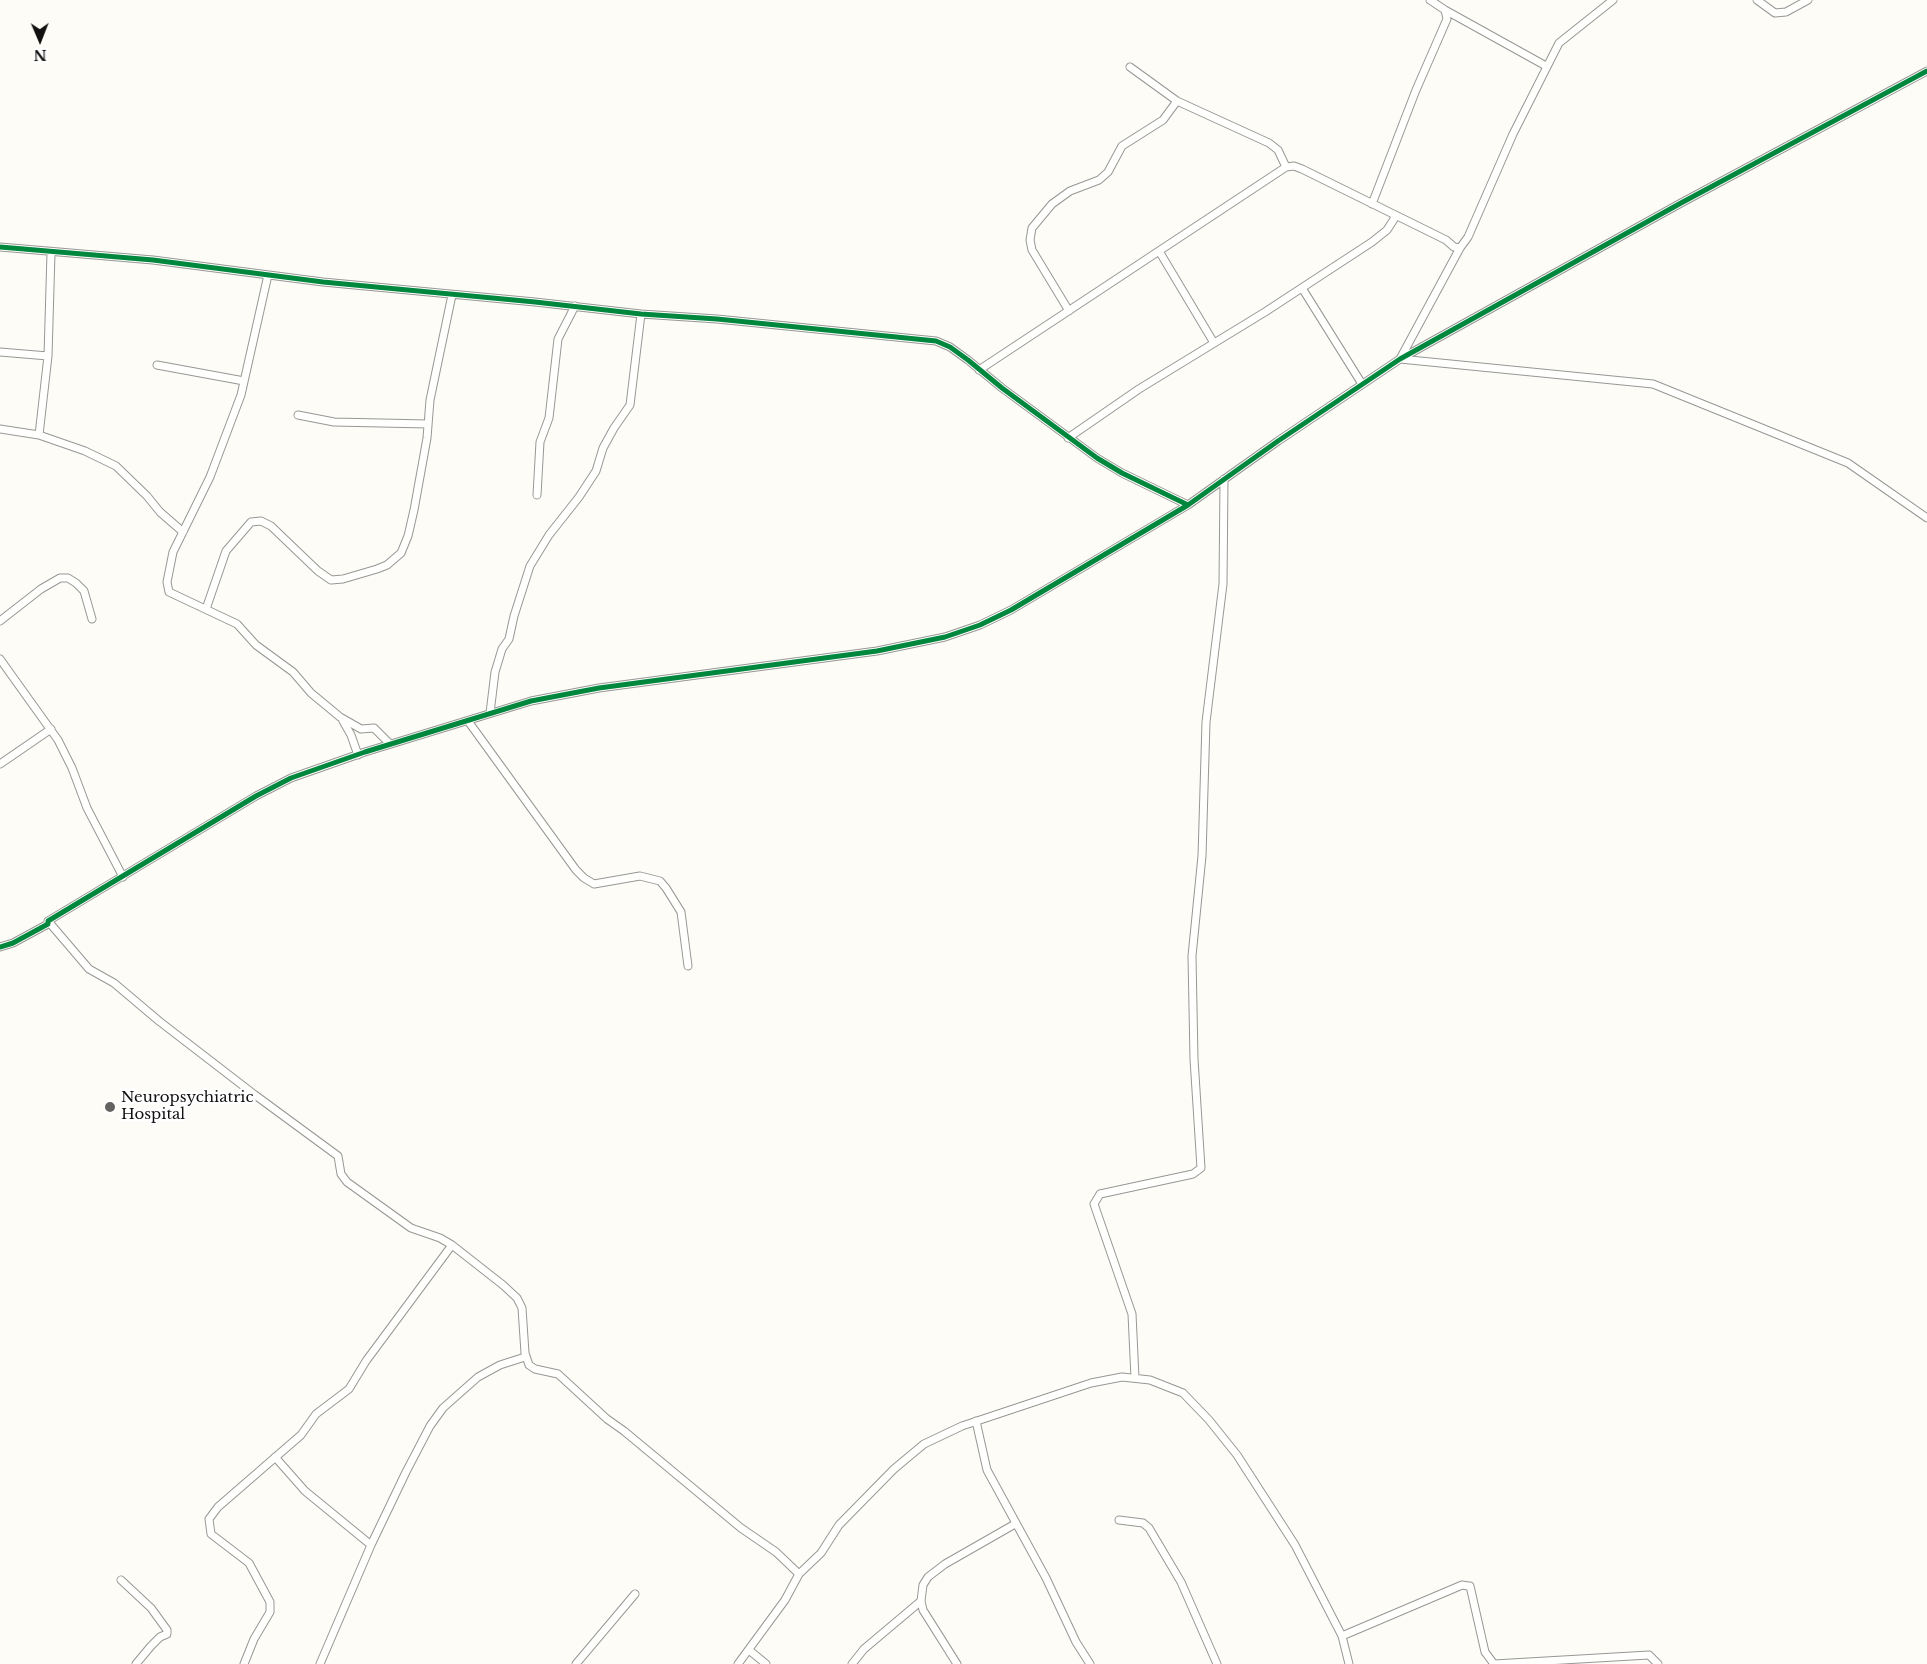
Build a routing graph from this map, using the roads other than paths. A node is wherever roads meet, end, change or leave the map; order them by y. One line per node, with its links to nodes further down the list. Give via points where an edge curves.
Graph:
1 (1430, 0): 5 (street)
2 (1614, 0): 7 (street, via 1559,42)
3 (1757, 0): 4 (street, via 1774,13 1786,12)
4 (1808, 0)
5 (1445, 10): 7 (street); 11 (street, via 1447,20)
6 (1130, 66): 9 (street)
7 (1546, 66): 14 (street, via 1468,237)
8 (1927, 71): 26 (street, via 1681,202)
9 (1177, 101): 10 (street, via 1269,143 1278,150); 21 (street, via 1163,120 1122,146 1108,172 1099,180 1070,191 1052,204 1032,228 1032,250)
10 (1286, 167): 11 (street, via 1302,169); 15 (street)
11 (1372, 204): 12 (street)
12 (1396, 216): 14 (street); 18 (street, via 1388,230)
13 (0, 247): 16 (street)
14 (1460, 248): 26 (street)
15 (1159, 251): 21 (street); 23 (street)
16 (51, 253): 17 (street, via 153,260); 25 (street)
17 (268, 275): 19 (street); 29 (street)
18 (1302, 288): 23 (street); 30 (street)
19 (452, 295): 20 (street); 32 (street)
20 (575, 306): 22 (street); 37 (street, via 558,338 549,418 540,442)
21 (1069, 311): 28 (street)
22 (641, 314): 28 (street, via 936,341 950,347); 45 (street, via 630,405 610,434 596,471 530,566 509,640 502,649 495,672)
23 (1214, 344): 35 (street, via 1139,389)
24 (0, 352): 25 (street)
25 (48, 356): 34 (street)
26 (1400, 359): 30 (street); 39 (street, via 1653,384 1848,463)
27 (157, 365): 29 (street)
28 (980, 370): 35 (street)
29 (244, 381): 40 (street, via 210,476)
30 (1362, 384): 36 (street)
31 (298, 415): 32 (street, via 334,422)
32 (428, 424): 41 (street, via 408,536 401,553 387,565 331,580 271,526 260,521 251,522 226,551)
33 (0, 429): 34 (street)
34 (40, 435): 40 (street, via 86,451 116,466)
35 (1068, 438): 38 (street, via 1122,473)
36 (1224, 480): 38 (street); 58 (street, via 1223,584 1206,722 1202,856 1192,956 1201,1168 1193,1174 1100,1194 1094,1204 1132,1314)
37 (536, 495)
38 (1188, 504): 45 (street, via 1011,610 952,635 877,651 599,688)
39 (1927, 518)
40 (183, 532): 41 (street, via 169,568 169,592)
41 (206, 609): 46 (street, via 237,624 256,645 293,672 311,693)
42 (92, 619): 43 (street, via 84,591 68,578 60,578)
43 (0, 620)
44 (0, 659): 48 (street)
45 (490, 712): 47 (street)
46 (340, 717): 49 (street, via 361,730 374,728); 50 (street, via 352,735)
47 (468, 720): 49 (street); 55 (street, via 584,878 594,884 634,876 660,881 681,912)
48 (51, 729): 51 (street); 52 (street)
49 (390, 744): 50 (street)
50 (358, 755): 52 (street, via 291,778 256,796)
51 (0, 764)
52 (123, 877): 53 (street)
53 (48, 921): 54 (street, via 48,924 13,943); 56 (street, via 89,969 114,983 159,1021 338,1156 341,1174 347,1182 411,1228)
54 (0, 947)
55 (688, 966)
56 (452, 1244): 57 (street, via 519,1301 523,1312); 60 (street, via 349,1389 316,1414 301,1434)
57 (525, 1357): 63 (street, via 478,1377 443,1408 418,1448); 64 (street, via 535,1369 558,1374 607,1419 741,1528 776,1552)
58 (1135, 1378): 59 (street, via 1091,1383); 68 (street, via 1150,1380 1183,1393 1209,1420 1237,1455 1295,1545)
59 (976, 1421): 62 (street, via 988,1470); 64 (street, via 924,1444 894,1469 839,1525 821,1553)
60 (275, 1457): 63 (street, via 305,1491); 71 (street, via 218,1507 209,1519 211,1534 249,1563 270,1602 270,1612 254,1638)
61 (1119, 1520): 79 (street, via 1143,1523 1149,1528 1181,1582)
62 (1015, 1524): 67 (street, via 934,1572 923,1585); 78 (street)
63 (371, 1545): 72 (street)
64 (799, 1574): 69 (street, via 785,1600)
65 (121, 1580): 70 (street, via 151,1608 167,1630 167,1634 160,1637)
66 (635, 1594): 73 (street)
67 (921, 1601): 76 (street, via 864,1649); 77 (street, via 923,1610)
68 (1342, 1636): 80 (street); 81 (street, via 1462,1585 1470,1586 1485,1652 1494,1664 1649,1655)
69 (749, 1650): 74 (street); 75 (street)
70 (136, 1664)
71 (244, 1664)
72 (320, 1664)
73 (576, 1664)
74 (738, 1664)
75 (766, 1664)
76 (852, 1664)
77 (957, 1664)
78 (1090, 1664)
79 (1217, 1664)
80 (1349, 1664)
81 (1658, 1664)

